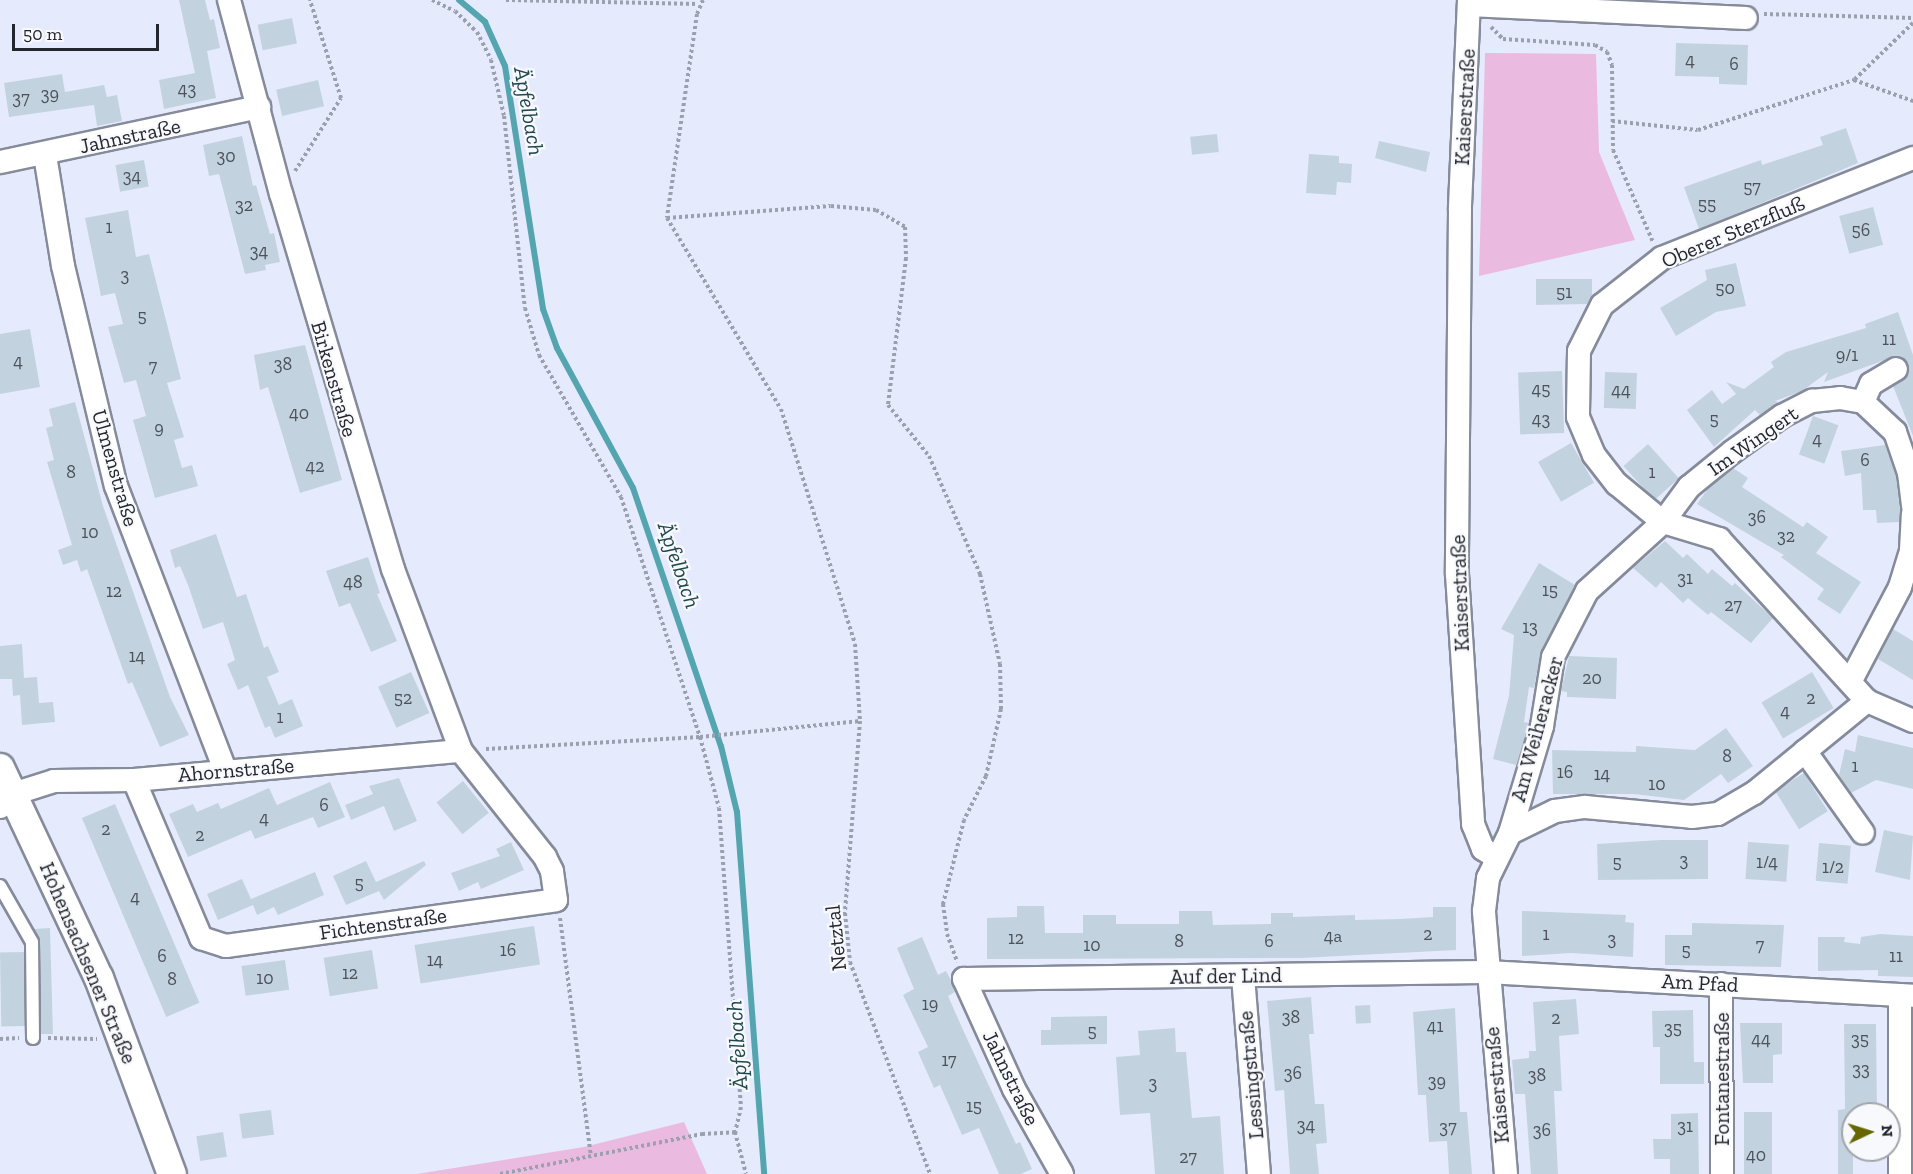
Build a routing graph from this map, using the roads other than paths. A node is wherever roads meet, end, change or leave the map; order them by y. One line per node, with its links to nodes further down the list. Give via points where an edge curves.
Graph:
1 (228, 0): 4 (street, Birkenstraße)
2 (1469, 2): 3 (street); 24 (street, Kaiserstraße, via 1460,210 1457,574 1473,824 1483,849)
3 (1746, 18)
4 (259, 107): 5 (street, Jahnstraße); 16 (street, Birkenstraße, via 281,194 393,569)
5 (45, 155): 7 (street, Jahnstraße); 19 (street, Ulmenstraße, via 63,266 116,486)
6 (1913, 158): 12 (street, Oberer Sterzfluß, via 1662,258 1602,305 1579,351 1578,417 1600,463 1617,484)
7 (0, 162)
8 (1896, 369): 9 (street, via 1872,384)
9 (1863, 402): 10 (street, via 1880,414 1894,432 1909,473); 12 (street, Im Wingert, via 1840,398 1812,401 1782,416 1689,487)
10 (1913, 507)
11 (1913, 514): 13 (street, via 1911,550 1900,586)
12 (1662, 522): 13 (street, Oberer Sterzfluß, via 1719,539); 22 (street, Am Weiheracker, via 1587,591 1553,657 1542,726)
13 (1850, 682): 14 (street, Oberer Sterzfluß)
14 (1867, 701): 15 (street, Oberer Sterzfluß); 17 (street, Am Weiheracker)
15 (1913, 721)
16 (461, 751): 19 (street, Ahornstraße); 20 (street, Fichtenstraße, via 545,857 552,871 556,900 226,946 201,938)
17 (1805, 751): 22 (street, Am Weiheracker, via 1754,793 1718,814 1692,817 1585,807 1555,811); 23 (street)
18 (0, 768): 21 (street, Hohensachsener Straße)
19 (225, 770): 20 (street, Ahornstraße)
20 (134, 780): 21 (street, Ahornstraße, via 54,781)
21 (7, 800): 32 (street, Hohensachsener Straße, via 99,978)
22 (1510, 833): 24 (street, Am Weiheracker)
23 (1863, 833)
24 (1496, 856): 26 (street, Kaiserstraße, via 1484,911)
25 (0, 886): 31 (lane, via 32,942)
26 (1487, 972): 27 (street, Auf der Lind); 29 (street, Am Pfad); 35 (street, Kaiserstraße)
27 (1243, 976): 28 (street, Auf der Lind); 34 (street, Lessingstraße)
28 (964, 979): 33 (street, Jahnstraße, via 1014,1089)
29 (1721, 984): 30 (street, Am Pfad); 36 (street, Fontanestraße)
30 (1906, 995): 37 (street)
31 (33, 1038)
32 (170, 1168)
33 (1062, 1174)
34 (1259, 1174)
35 (1506, 1174)
36 (1722, 1174)
37 (1900, 1174)

